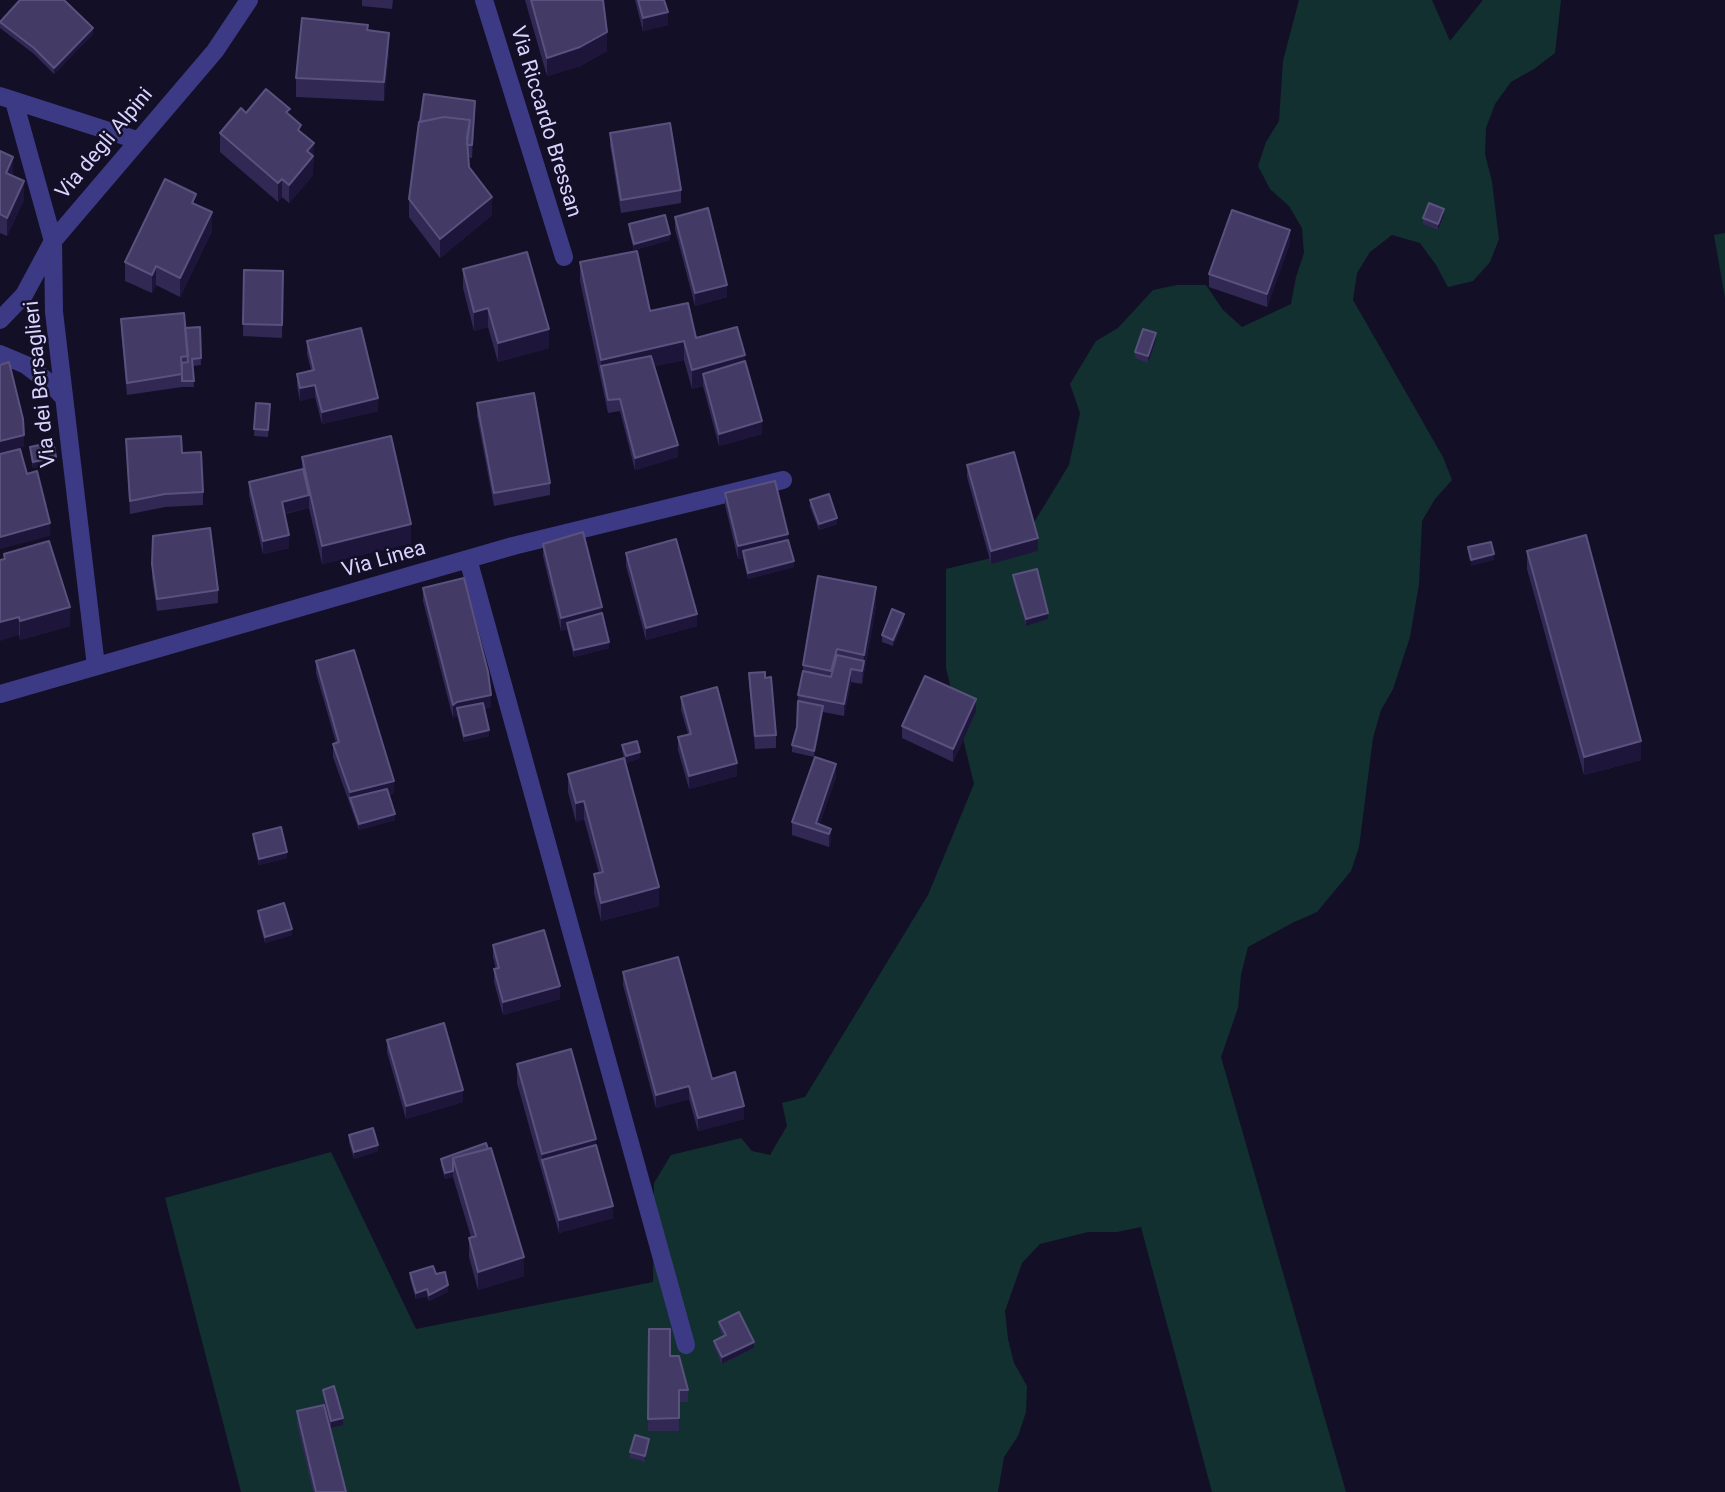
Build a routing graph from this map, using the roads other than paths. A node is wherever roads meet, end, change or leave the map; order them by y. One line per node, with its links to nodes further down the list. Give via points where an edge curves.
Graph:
1 (249, 0): 4 (street, Via degli Alpini, via 215,51)
2 (484, 0): 6 (street, Via Riccardo Bressan)
3 (7, 98): 4 (street, Via dei Bersaglieri); 5 (street, Via dei Bersaglieri)
4 (137, 140): 5 (street, Via degli Alpini)
5 (54, 241): 7 (street, Via degli Alpini, via 24,295); 9 (street, Via dei Bersaglieri, via 54,312)
6 (564, 257)
7 (0, 320)
8 (0, 355): 9 (street, via 26,365)
9 (64, 398): 12 (street, Via dei Bersaglieri)
10 (783, 480): 11 (street, Via Linea)
11 (468, 559): 12 (street, Via Linea); 14 (street)
12 (96, 666): 13 (street, Via Linea)
13 (0, 694)
14 (686, 1345)

